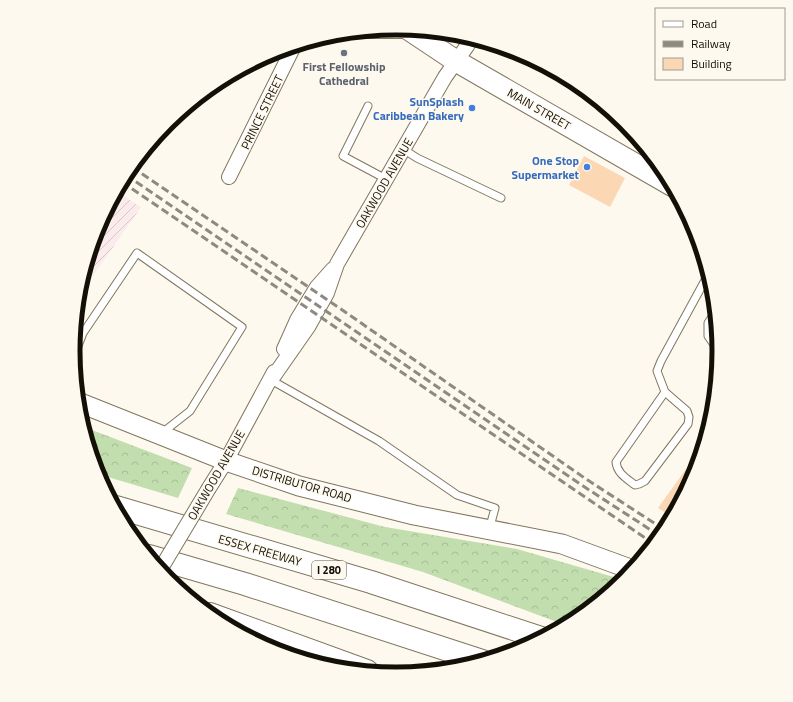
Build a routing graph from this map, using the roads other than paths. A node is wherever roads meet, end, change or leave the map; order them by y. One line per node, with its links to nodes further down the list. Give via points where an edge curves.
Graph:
1 (418, 36): 4 (main road, MAIN STREET)
2 (468, 44): 4 (street, OAKWOOD AVENUE)
3 (290, 54): 8 (street, PRINCE STREET)
4 (456, 61): 6 (street, OAKWOOD AVENUE); 7 (main road, MAIN STREET)
5 (368, 106): 9 (lane, via 343,156)
6 (403, 150): 9 (street, OAKWOOD AVENUE); 10 (lane)
7 (659, 176)
8 (229, 177)
9 (386, 179): 15 (street, OAKWOOD AVENUE, via 338,264 316,287 297,320)
10 (501, 198)
11 (704, 281): 16 (lane, via 657,372)
12 (711, 318): 14 (lane, via 708,323 708,336)
13 (81, 339): 18 (lane, via 137,253 242,327 190,411)
14 (712, 342)
15 (270, 380): 19 (street, OAKWOOD AVENUE); 21 (lane, via 373,438 456,495 495,508)
16 (665, 392): 16 (lane, via 616,462 620,473 634,485 645,481 688,424 688,411)
17 (85, 405): 18 (main road, DISTRIBUTOR ROAD)
18 (160, 434): 19 (main road, DISTRIBUTOR ROAD)
19 (226, 461): 21 (main road, DISTRIBUTOR ROAD, via 299,486 414,515); 23 (street, OAKWOOD AVENUE, bridge)
20 (123, 509): 26 (highway, ESSEX FREEWAY / I 280, via 371,582)
21 (490, 530): 24 (main road, DISTRIBUTOR ROAD, via 562,544)
22 (159, 559): 27 (highway, via 253,586)
23 (164, 564)
24 (626, 567)
25 (235, 623): 28 (highway)
26 (533, 635)
27 (472, 658)
28 (343, 662)

